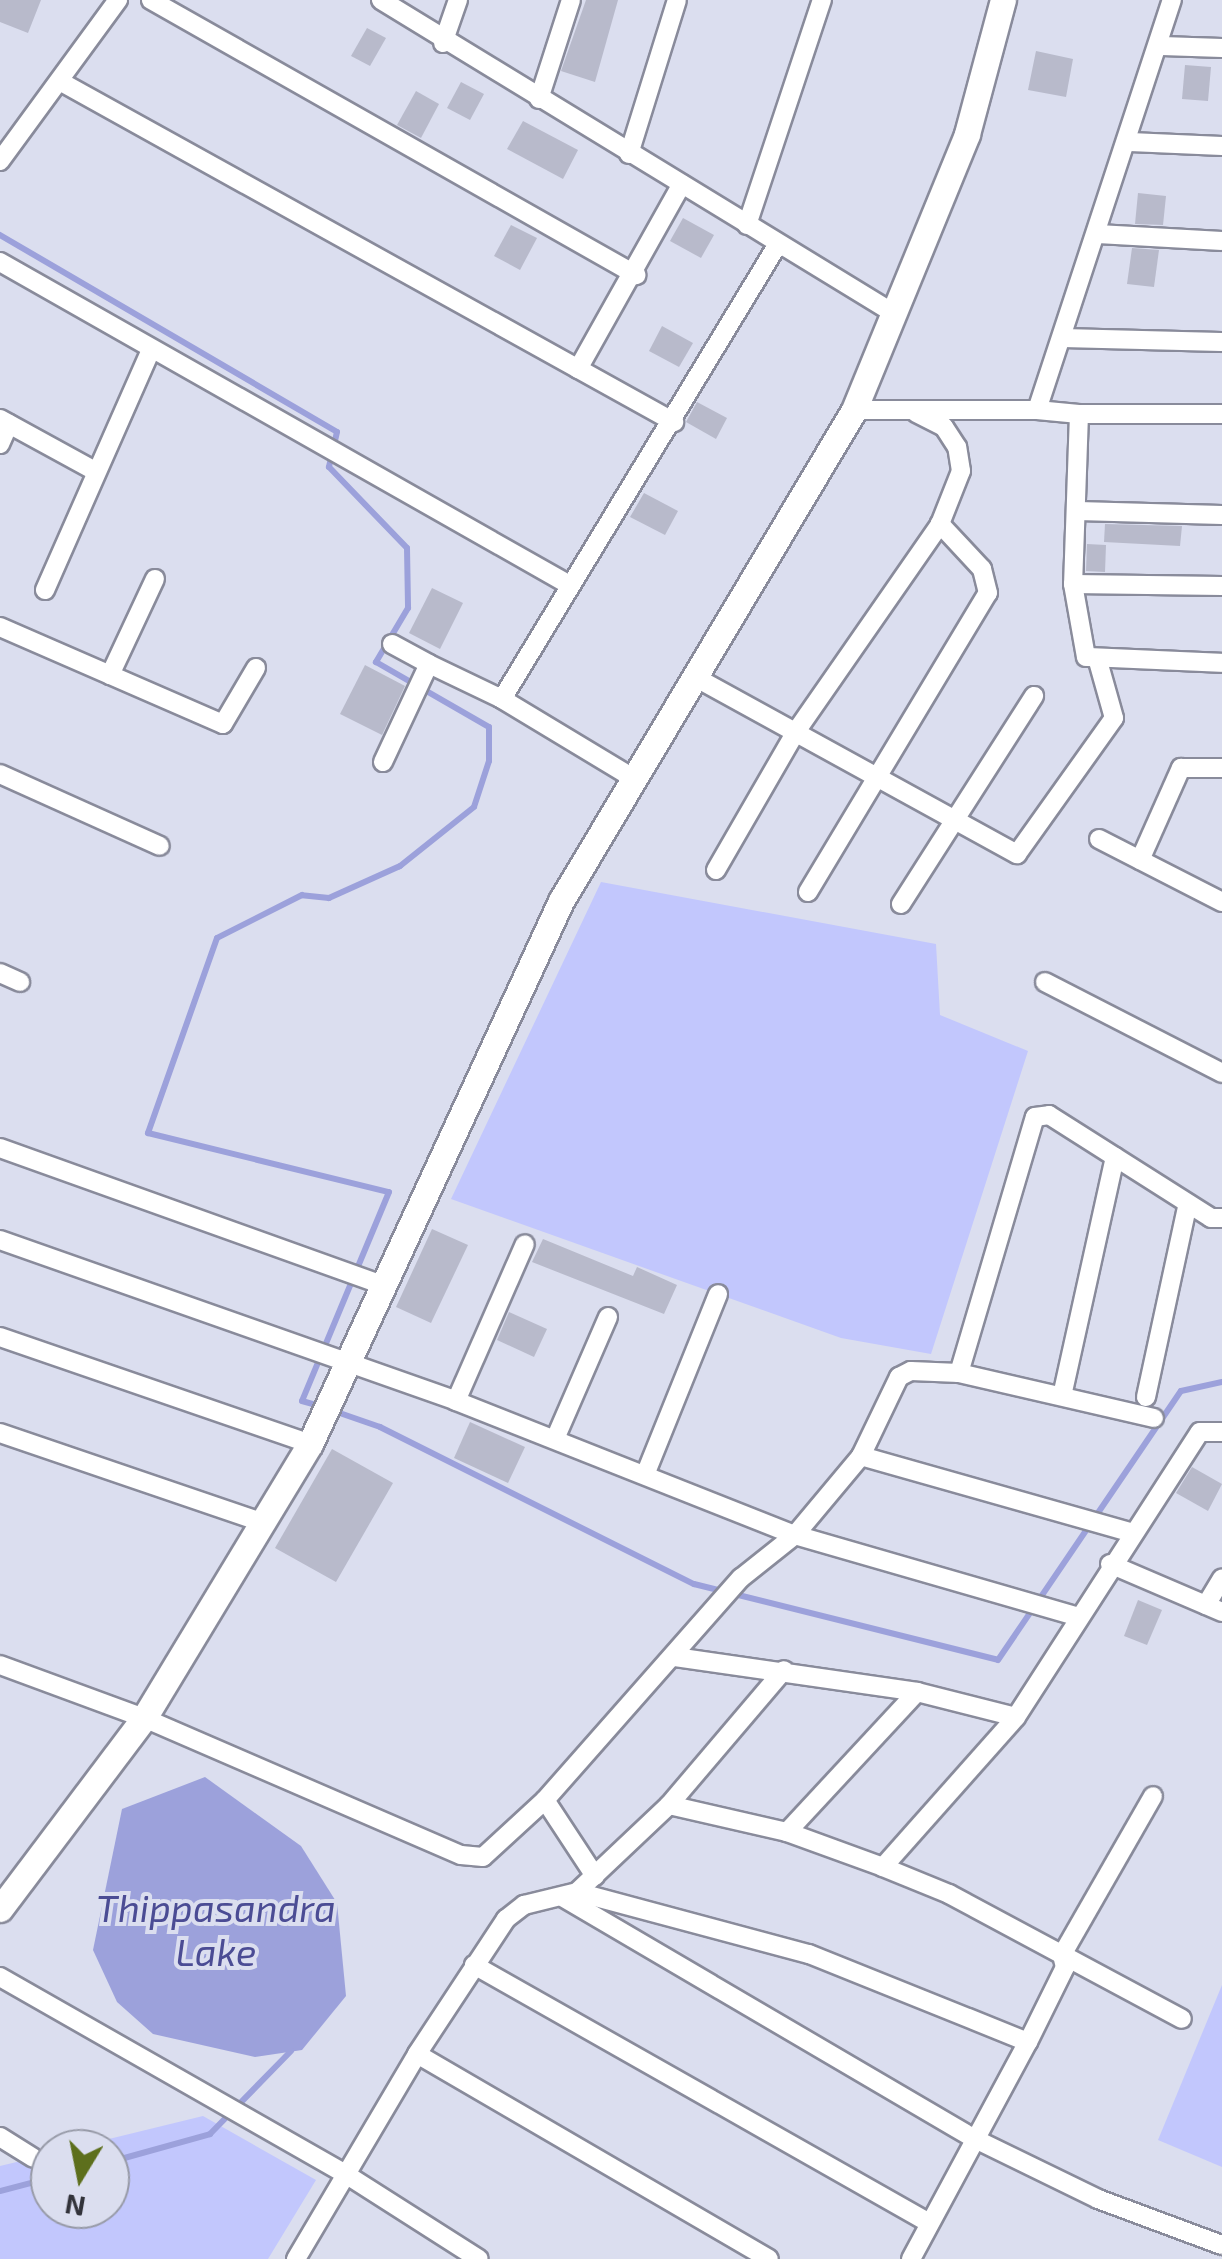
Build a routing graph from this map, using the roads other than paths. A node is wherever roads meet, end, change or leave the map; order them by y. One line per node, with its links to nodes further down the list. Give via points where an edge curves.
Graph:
1 (118, 0): 13 (street)
2 (151, 0): 25 (street)
3 (381, 0): 10 (street)
4 (458, 0): 10 (street)
5 (572, 0): 14 (street)
6 (677, 0): 17 (street)
7 (822, 0): 20 (street)
8 (1003, 0): 26 (main road, via 967,134)
9 (1172, 0): 11 (street)
10 (443, 43): 14 (street)
11 (1162, 46): 12 (street); 15 (street)
12 (1222, 48)
13 (63, 82): 18 (street); 30 (street)
14 (538, 100): 17 (street)
15 (1130, 142): 16 (street); 21 (street)
16 (1222, 146)
17 (629, 154): 19 (street)
18 (0, 161)
19 (682, 184): 20 (street); 25 (street)
20 (746, 226): 23 (street)
21 (1098, 234): 22 (street); 27 (street)
22 (1222, 241)
23 (778, 244): 26 (street); 37 (street)
24 (0, 262): 29 (street)
25 (636, 275): 30 (street)
26 (894, 314): 31 (main road)
27 (1062, 338): 28 (street); 32 (street)
28 (1222, 342)
29 (151, 350): 39 (street); 44 (street)
30 (578, 369): 37 (street)
31 (854, 410): 33 (street); 55 (main road)
32 (1037, 410): 33 (street); 34 (street)
33 (914, 412): 42 (street, via 944,427 962,462)
34 (1078, 414): 35 (street); 40 (street)
35 (1222, 414)
36 (4, 422): 38 (street); 39 (street)
37 (674, 422): 44 (street)
38 (0, 444)
39 (93, 470): 47 (street)
40 (1078, 511): 41 (street); 45 (street)
41 (1222, 515)
42 (940, 524): 58 (street); 63 (street, via 982,569 988,593)
43 (155, 579): 54 (street)
44 (566, 584): 57 (street)
45 (1073, 584): 46 (street); 50 (street, via 1084,651)
46 (1222, 586)
47 (45, 590)
48 (0, 628): 54 (street)
49 (392, 644): 53 (street)
50 (1098, 661): 51 (street); 64 (street, via 1114,718 1022,853 1011,854)
51 (1222, 664)
52 (256, 668): 54 (street, via 223,724)
53 (426, 668): 57 (street); 59 (street)
54 (110, 675)
55 (693, 676): 58 (street); 62 (main road)
56 (1034, 696): 64 (street)
57 (502, 700): 62 (street)
58 (795, 733): 63 (street); 68 (street)
59 (383, 762)
60 (1222, 768): 67 (street, via 1180,768)
61 (0, 774): 66 (street)
62 (633, 778): 82 (main road, via 561,901)
63 (875, 778): 64 (street); 69 (street)
64 (951, 823): 71 (street)
65 (1099, 839): 67 (street)
66 (160, 846)
67 (1140, 860): 70 (street)
68 (716, 870)
69 (808, 892)
70 (1222, 902)
71 (901, 904)
72 (0, 973): 73 (street)
73 (20, 982)
74 (1045, 982): 75 (street)
75 (1222, 1073)
76 (0, 1148): 82 (street)
77 (1115, 1157): 78 (street); 87 (street, via 1049,1115 1035,1117); 88 (street)
78 (1188, 1203): 79 (street); 89 (street)
79 (1222, 1218)
80 (0, 1240): 86 (street)
81 (524, 1244): 90 (street)
82 (382, 1284): 86 (main road)
83 (718, 1294): 97 (street)
84 (608, 1317): 95 (street)
85 (0, 1338): 94 (street)
86 (350, 1364): 90 (street); 94 (main road)
87 (959, 1373): 88 (street); 96 (street, via 904,1372)
88 (1062, 1396): 91 (street)
89 (1146, 1397)
90 (456, 1401): 95 (street)
91 (1154, 1418)
92 (0, 1432): 98 (street)
93 (1222, 1432): 99 (street, via 1200,1432)
94 (314, 1436): 98 (main road)
95 (554, 1439): 97 (street)
96 (861, 1456): 99 (street); 100 (street)
97 (645, 1475): 100 (street)
98 (264, 1523): 110 (main road)
99 (1130, 1532): 101 (street)
100 (795, 1536): 104 (street); 105 (street, via 741,1578)
101 (1110, 1564): 103 (street); 104 (street)
102 (1222, 1578): 103 (street)
103 (1214, 1608)
104 (1079, 1617): 109 (street)
105 (675, 1657): 107 (street); 112 (street)
106 (0, 1664): 110 (street)
107 (784, 1670): 108 (street); 113 (street)
108 (917, 1692): 109 (street); 114 (street)
109 (1016, 1717): 115 (street)
110 (144, 1718): 112 (street, via 472,1858 483,1857); 118 (main road)
111 (1153, 1796): 119 (street)
112 (545, 1800): 116 (street)
113 (669, 1805): 114 (street); 116 (street)
114 (787, 1832): 115 (street)
115 (884, 1866): 119 (street)
116 (595, 1876): 117 (street)
117 (570, 1895): 120 (street, via 524,1906); 123 (street, via 809,1954); 126 (street)
118 (0, 1909)
119 (1062, 1955): 122 (street); 123 (street, via 1065,1966)
120 (474, 1965): 124 (street); 129 (street)
121 (0, 1977): 128 (street)
122 (1182, 2020)
123 (1028, 2042): 126 (street)
124 (417, 2054): 128 (street); 133 (street)
125 (0, 2136): 127 (street)
126 (974, 2138): 129 (street); 130 (street, via 1098,2198)
127 (30, 2156)
128 (346, 2175): 131 (street); 132 (street)
129 (926, 2222): 134 (street)
130 (1222, 2245)
131 (296, 2259)
132 (479, 2259)
133 (769, 2259)
134 (912, 2259)

